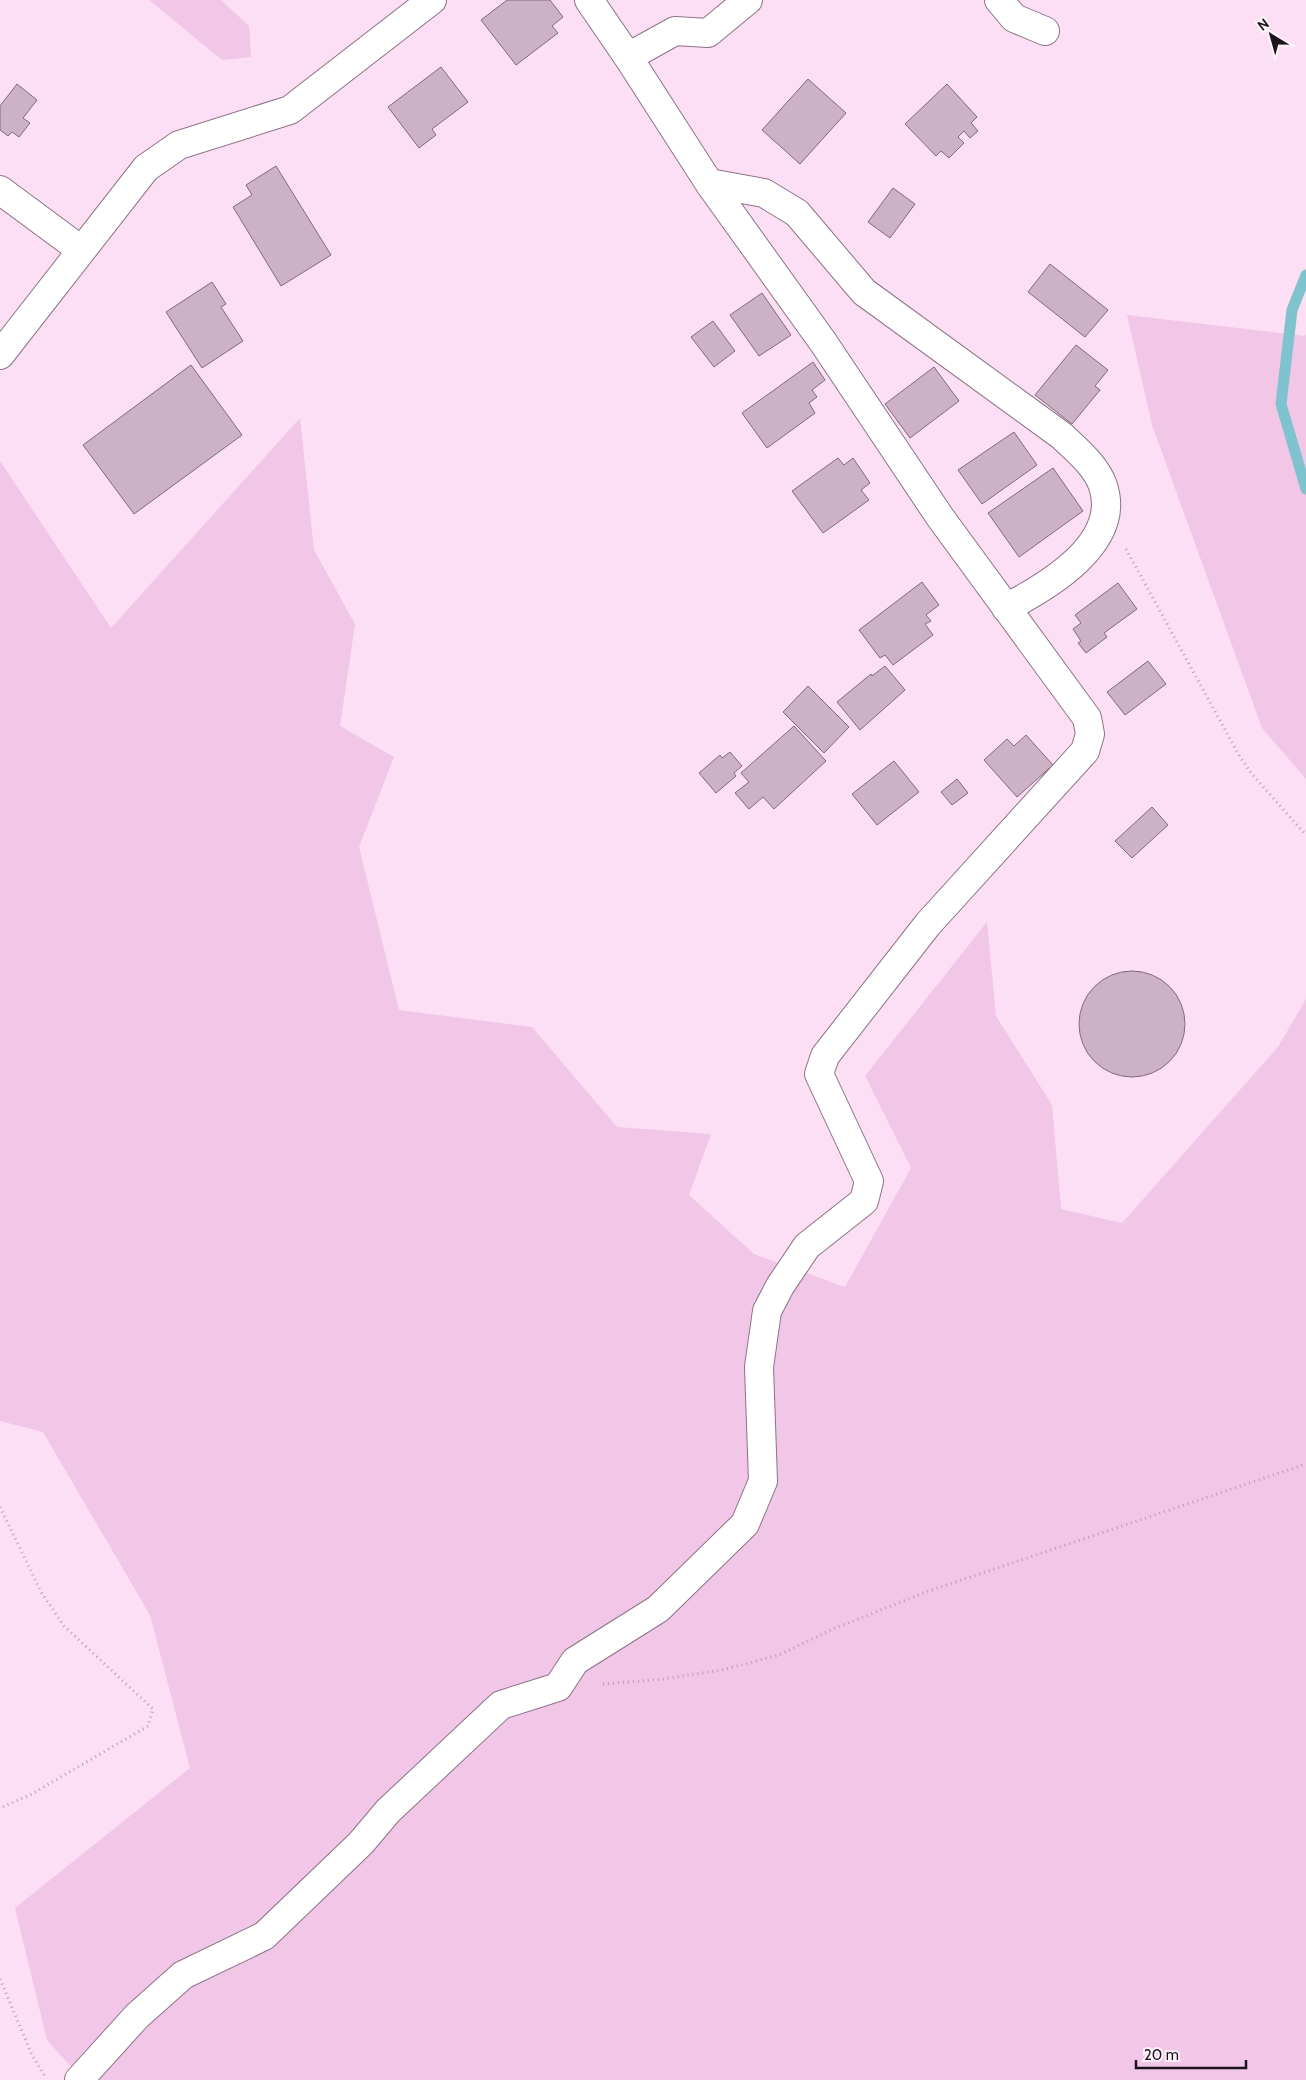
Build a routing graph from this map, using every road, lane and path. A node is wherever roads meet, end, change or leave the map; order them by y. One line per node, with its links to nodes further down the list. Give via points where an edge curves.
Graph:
1 (432, 0): 9 (street, via 290,110 223,129 179,146 146,168)
2 (589, 0): 6 (street)
3 (748, 0): 6 (street, via 708,33 675,31)
4 (999, 0): 5 (street, via 1014,18)
5 (1044, 31)
6 (628, 57): 7 (street)
7 (709, 183): 11 (street, via 764,193 797,213 864,292 1062,436 1079,452 1103,486); 12 (street)
8 (0, 190): 9 (street)
9 (81, 250): 10 (street)
10 (0, 356)
11 (1108, 515): 12 (street, via 1090,547 1046,587); 13 (path, via 1240,757 1250,773)
12 (1006, 608): 16 (street, via 1087,718 1090,734 1086,751 928,924 825,1056 819,1074 869,1181 864,1201 807,1246 780,1286 768,1311 760,1367 763,1481 745,1524 658,1609 575,1661)
13 (1306, 835)
14 (1306, 1464): 16 (path, via 926,1592 833,1628 779,1655 722,1670 663,1679)
15 (0, 1507): 17 (path, via 40,1592 64,1626 152,1709 148,1726 30,1795)
16 (558, 1687): 20 (street, via 501,1705 388,1811 361,1843 264,1936 184,1975 137,2016)
17 (0, 1808)
18 (0, 1979): 19 (path, via 32,2055)
19 (47, 2080)
20 (79, 2080)

